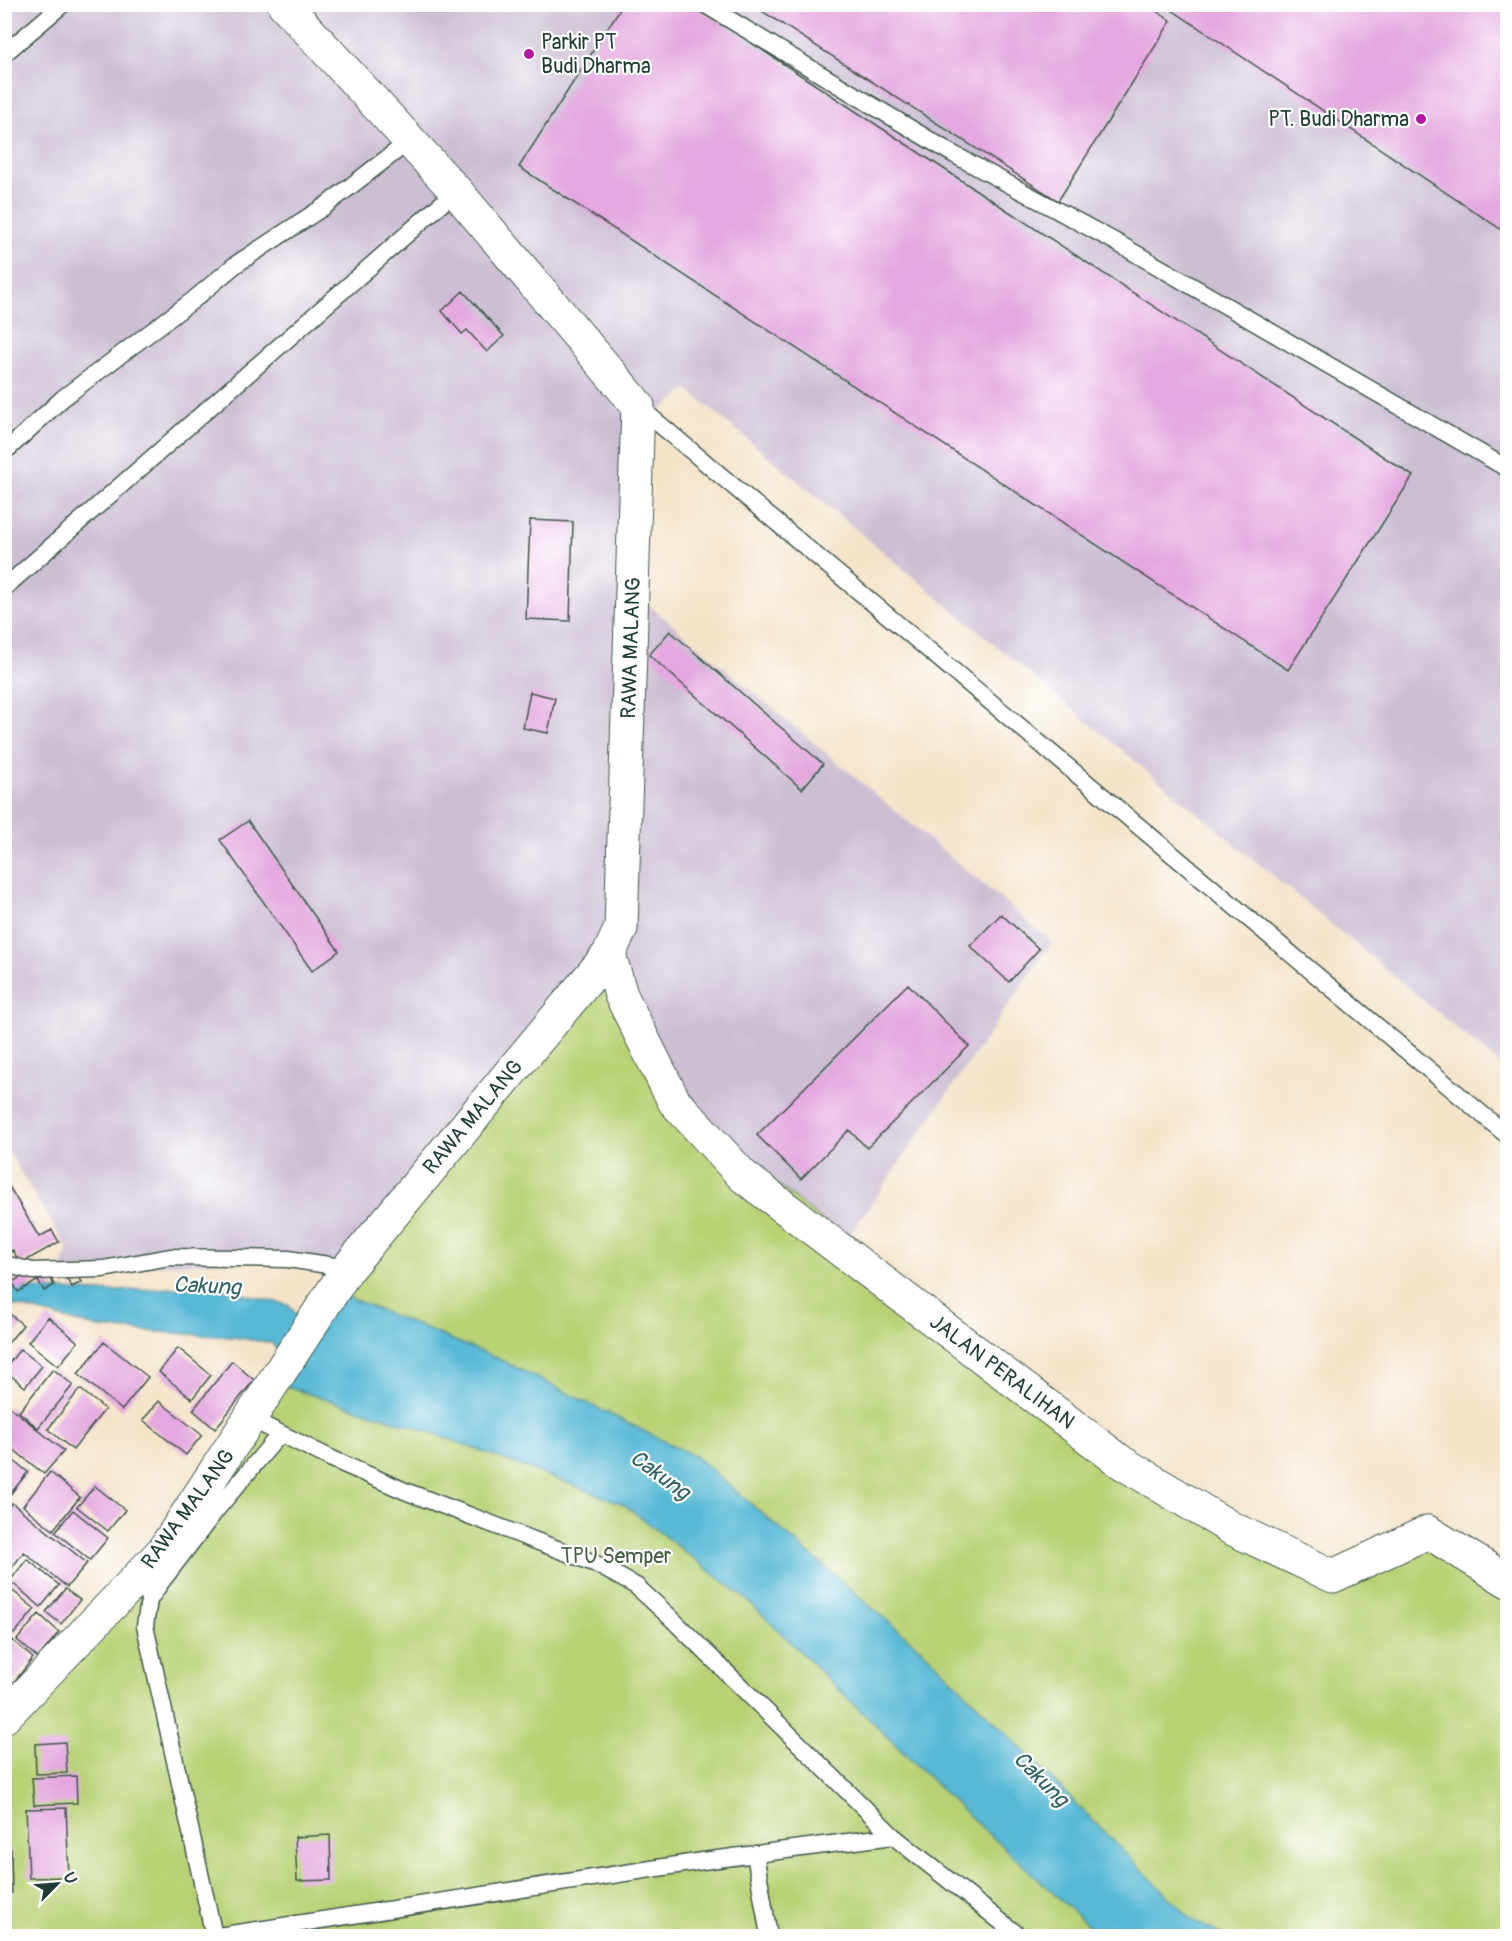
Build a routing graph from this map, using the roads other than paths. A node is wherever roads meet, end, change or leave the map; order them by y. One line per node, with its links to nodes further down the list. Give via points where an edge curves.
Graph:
1 (63, 4): 4 (lane)
2 (284, 4): 5 (street)
3 (704, 4): 9 (lane, via 953,154 1114,241)
4 (4, 54)
5 (408, 142): 6 (street); 8 (lane, via 324,206 235,265 63,398)
6 (456, 191): 7 (street); 10 (lane)
7 (638, 406): 11 (street, RAWA MALANG, via 623,912 618,938); 12 (lane)
8 (9, 448)
9 (1508, 469)
10 (4, 588)
11 (609, 954): 14 (street, RAWA MALANG); 17 (street, JALAN PERALIHAN, via 621,995 674,1101 743,1176 1121,1462 1231,1528 1333,1576 1428,1532)
12 (1508, 1136)
13 (4, 1264): 14 (lane, via 33,1271 103,1269 170,1257 288,1259)
14 (343, 1275): 15 (street, RAWA MALANG)
15 (251, 1419): 16 (lane); 18 (street, RAWA MALANG, via 162,1551)
16 (280, 1434): 19 (lane, via 405,1491 594,1563 636,1586); 21 (lane, via 195,1537 159,1585 145,1613)
17 (1508, 1581)
18 (4, 1717)
19 (893, 1836): 20 (lane); 24 (lane)
20 (755, 1854): 22 (lane); 23 (lane)
21 (214, 1936)
22 (218, 1936)
23 (769, 1936)
24 (1019, 1936)

